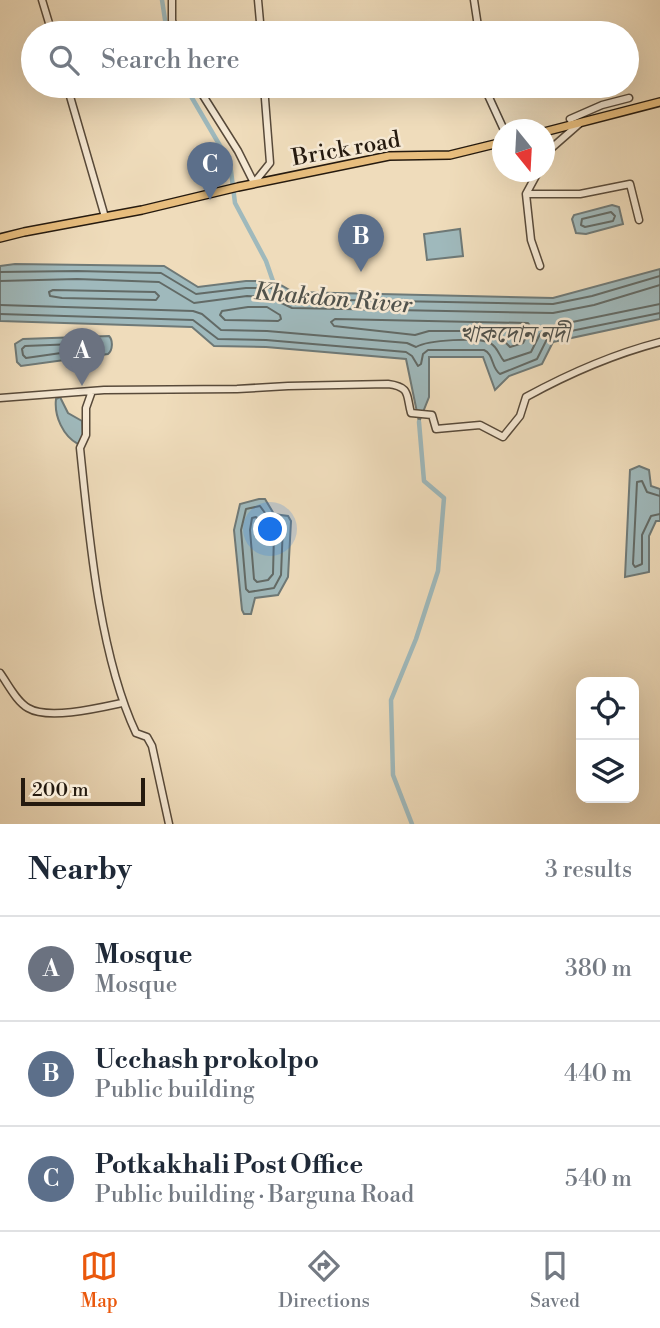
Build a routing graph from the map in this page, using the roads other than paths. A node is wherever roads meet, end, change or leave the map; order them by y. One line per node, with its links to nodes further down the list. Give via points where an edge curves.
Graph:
1 (42, 0): 5 (street)
2 (172, 0): 6 (street)
3 (258, 0): 7 (street)
4 (474, 0): 8 (street)
5 (48, 21)
6 (172, 21)
7 (260, 21)
8 (477, 21)
9 (70, 98): 25 (street)
10 (205, 98): 23 (street)
11 (265, 98): 23 (street, via 270,163)
12 (489, 98): 17 (street)
13 (629, 98): 15 (street)
14 (660, 102): 18 (main road)
15 (583, 113): 16 (street); 18 (street)
16 (570, 118)
17 (499, 119)
18 (582, 123): 19 (main road); 21 (street)
19 (555, 129)
20 (492, 144): 23 (main road, Brick road, via 450,155 390,156)
21 (555, 145)
22 (533, 182): 24 (street)
23 (254, 183): 25 (main road, Brick road)
24 (526, 194): 26 (street, via 580,194 630,184); 28 (street, via 531,240)
25 (104, 217): 27 (main road, Brick road)
26 (639, 220)
27 (0, 238)
28 (540, 266)
29 (660, 342): 30 (street, via 631,350 526,397 520,416 503,437 480,425 436,429 432,415 411,414 407,392 401,386)
30 (92, 391): 31 (street); 33 (street, via 80,448 103,617)
31 (0, 398)
32 (0, 673): 33 (street, via 26,707 39,712)
33 (122, 703): 34 (street, via 136,733 147,737 152,746)
34 (169, 824)

